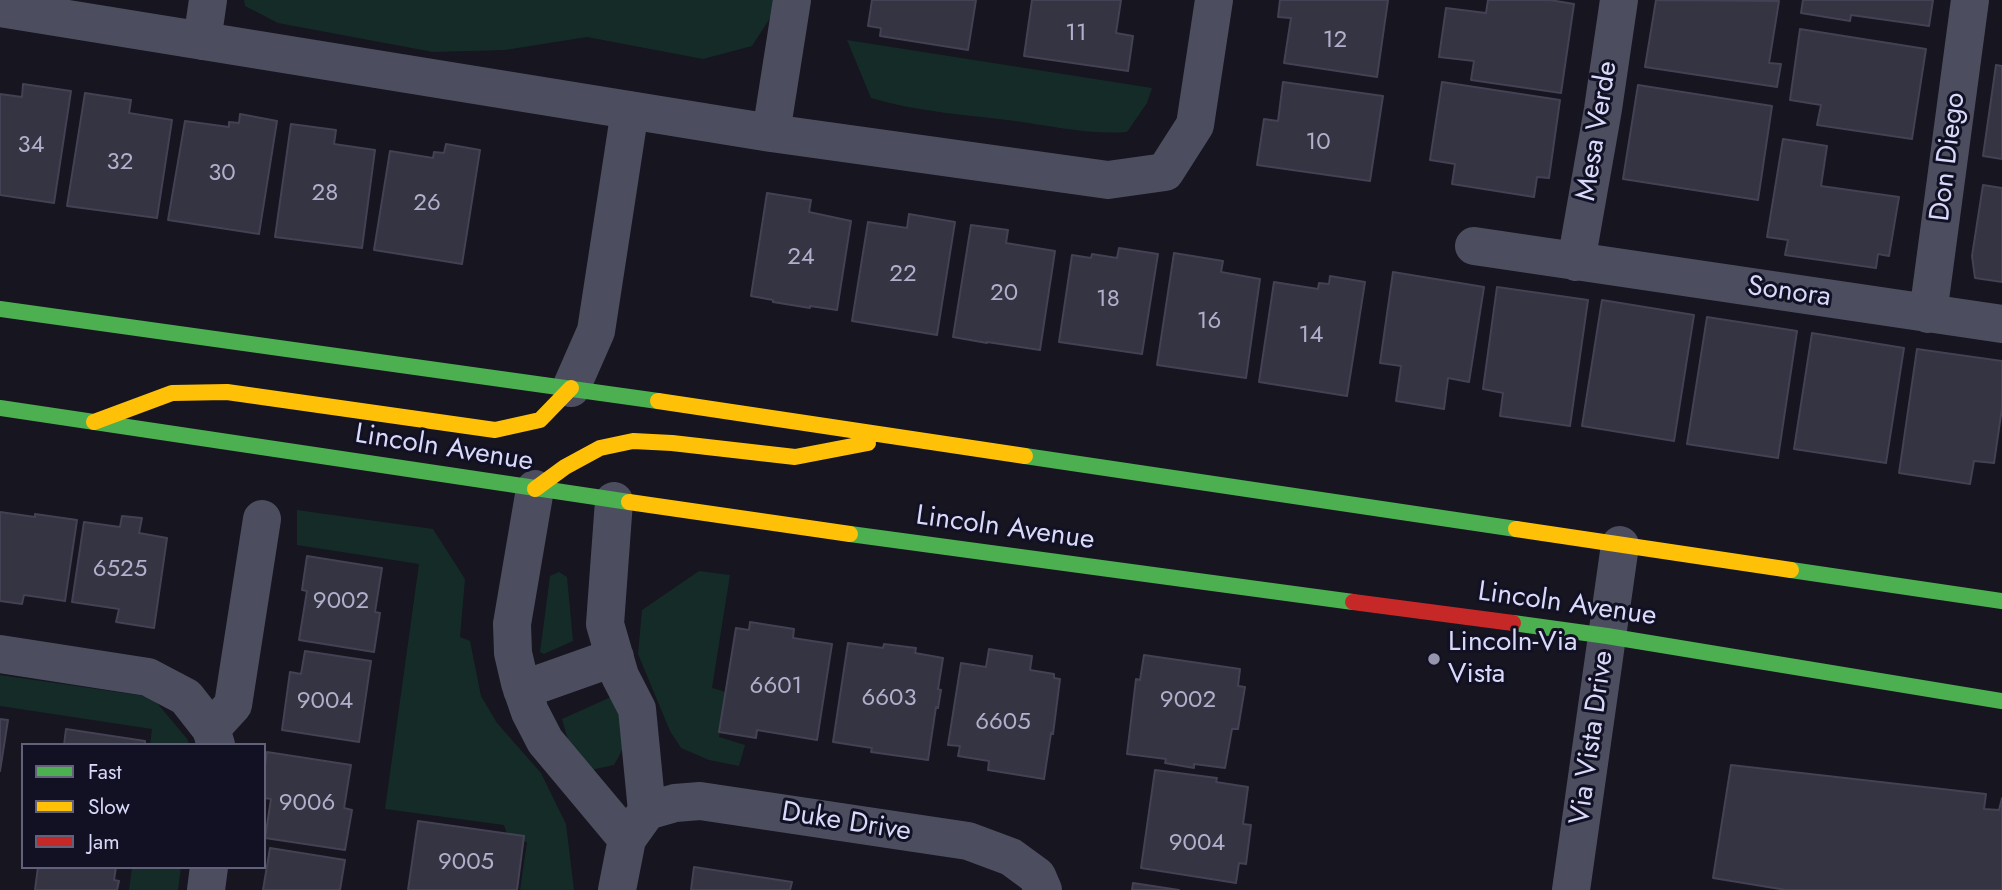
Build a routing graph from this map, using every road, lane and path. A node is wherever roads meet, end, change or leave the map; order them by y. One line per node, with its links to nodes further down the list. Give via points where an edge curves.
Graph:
1 (208, 0): 7 (street)
2 (792, 0): 9 (street)
3 (1213, 0): 9 (street, via 1195,125 1165,172 1108,180)
4 (1619, 0): 11 (street, Mesa Verde)
5 (1970, 0): 13 (street, Don Diego)
6 (0, 8): 7 (street)
7 (202, 41): 8 (street)
8 (630, 110): 9 (street); 15 (street, via 596,331)
9 (771, 133)
10 (1474, 246): 11 (street, Sonora)
11 (1576, 262): 13 (street, Sonora)
12 (0, 309): 15 (main road)
13 (1928, 314): 14 (street, Sonora)
14 (2002, 324)
15 (571, 388): 17 (main road, via 540,420 495,430 227,392 172,393); 18 (main road)
16 (0, 408): 17 (main road, Lincoln Avenue)
17 (92, 422): 19 (main road, Lincoln Avenue)
18 (894, 438): 19 (main road, via 795,457 633,441 600,448); 22 (main road)
19 (535, 489): 20 (main road, Lincoln Avenue); 27 (street, via 512,624)
20 (614, 500): 24 (main road, Lincoln Avenue); 26 (street, via 605,624)
21 (262, 519): 29 (street, via 233,705)
22 (1620, 545): 23 (main road); 24 (street, Via Vista Drive)
23 (2002, 601)
24 (1608, 636): 28 (main road, Lincoln Avenue); 35 (street, Via Vista Drive)
25 (0, 654): 29 (street, via 148,677 186,697)
26 (615, 657): 27 (street); 30 (street, via 637,709)
27 (522, 690): 30 (street, via 545,741)
28 (2002, 701)
29 (214, 737)
30 (637, 825): 32 (street, Duke Drive, via 674,803 700,801 968,841 1011,857); 34 (street)
31 (209, 869): 33 (street)
32 (1040, 883)
33 (206, 890)
34 (617, 890)
35 (1571, 890)

